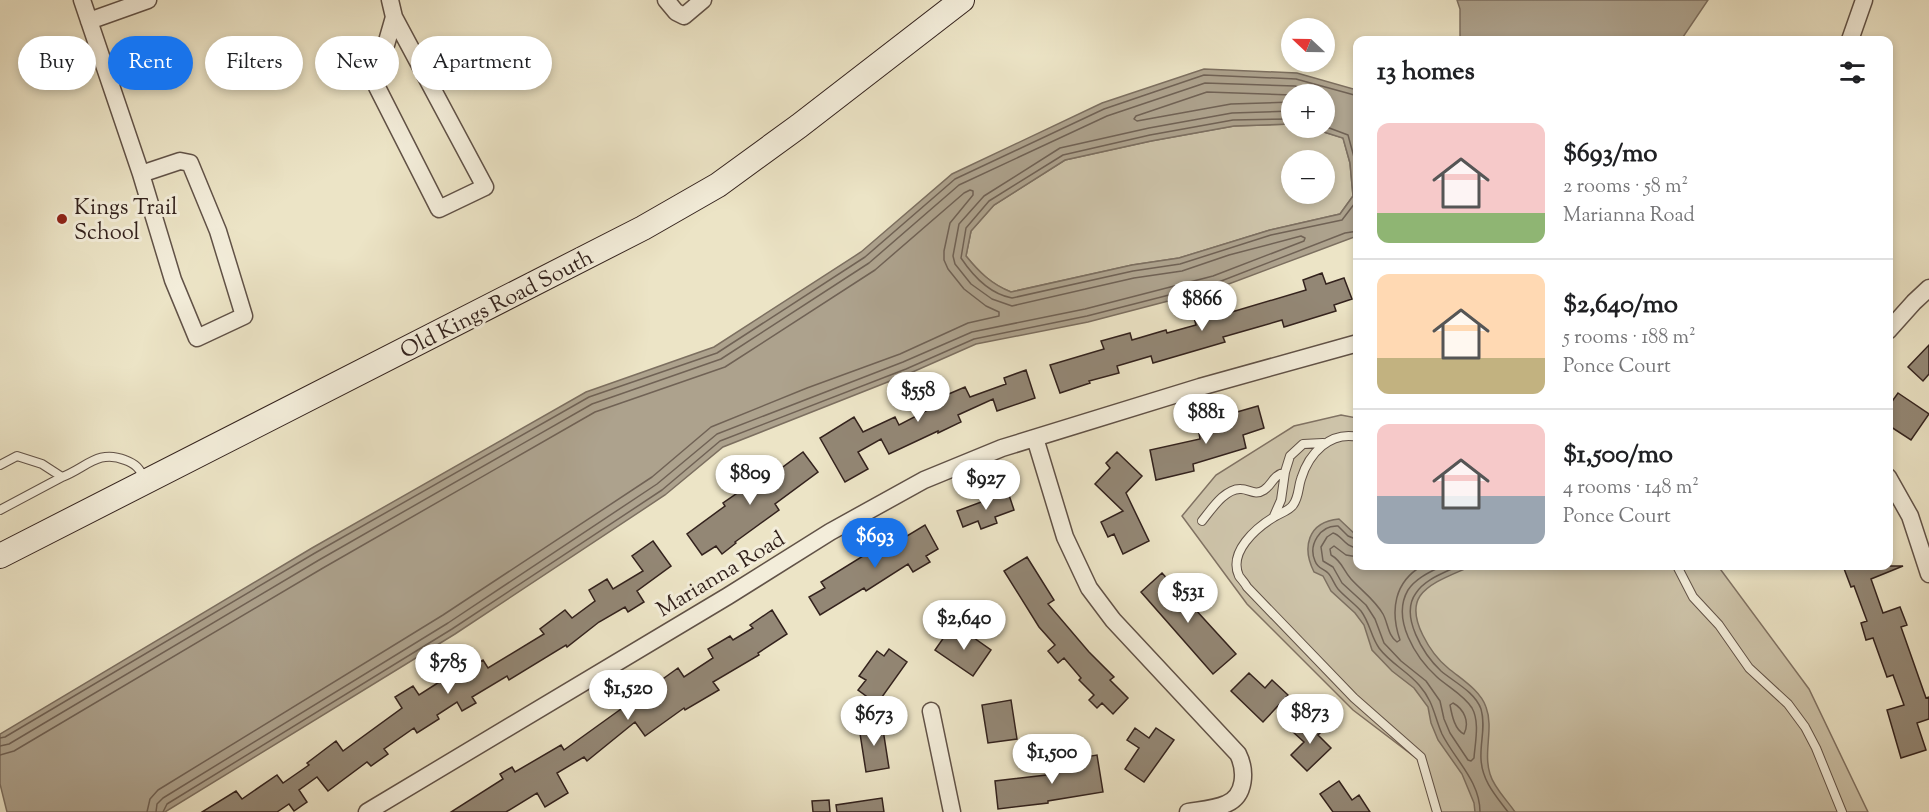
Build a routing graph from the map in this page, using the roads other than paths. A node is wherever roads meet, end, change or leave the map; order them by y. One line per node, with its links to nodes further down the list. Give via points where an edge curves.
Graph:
1 (82, 0): 9 (street)
2 (148, 0): 9 (street)
3 (390, 0): 8 (street)
4 (666, 0): 7 (street, via 684,16)
5 (962, 0): 21 (street, Old Kings Road South, via 718,185 643,228)
6 (1864, 0): 10 (street)
7 (701, 2)
8 (394, 17): 8 (street, via 485,188 439,209 377,87)
9 (89, 21): 11 (street)
10 (1851, 36)
11 (141, 174): 11 (street, via 196,338 244,316 218,231 190,163 171,163)
12 (1929, 288): 13 (street)
13 (1893, 325)
14 (1353, 344): 16 (street, Marianna Road)
15 (1353, 436): 17 (lane)
16 (1035, 438): 30 (street, Marianna Road, via 952,467 884,501); 32 (street, via 1065,537 1089,588 1113,620 1242,761 1243,784 1235,798 1226,804)
17 (1323, 443): 19 (lane, via 1303,444 1290,456); 24 (lane, via 1307,464 1292,507)
18 (0, 465): 20 (lane, via 17,456 42,464)
19 (1285, 472): 24 (lane); 25 (lane, via 1264,490 1255,493 1240,488 1225,495)
20 (62, 477): 21 (lane, via 108,455 136,465); 23 (lane)
21 (147, 481): 26 (street, Old Kings Road South)
22 (1893, 485): 28 (street, via 1910,516)
23 (0, 510)
24 (1274, 516): 33 (lane, via 1242,546 1238,574 1354,698 1421,757)
25 (1202, 521)
26 (0, 556)
27 (1679, 570): 34 (lane, via 1693,597 1719,625 1749,669 1788,704 1805,727)
28 (1929, 574)
29 (931, 711): 31 (street)
30 (367, 812)
31 (952, 812)
32 (1188, 812)
33 (1437, 812)
34 (1842, 812)

